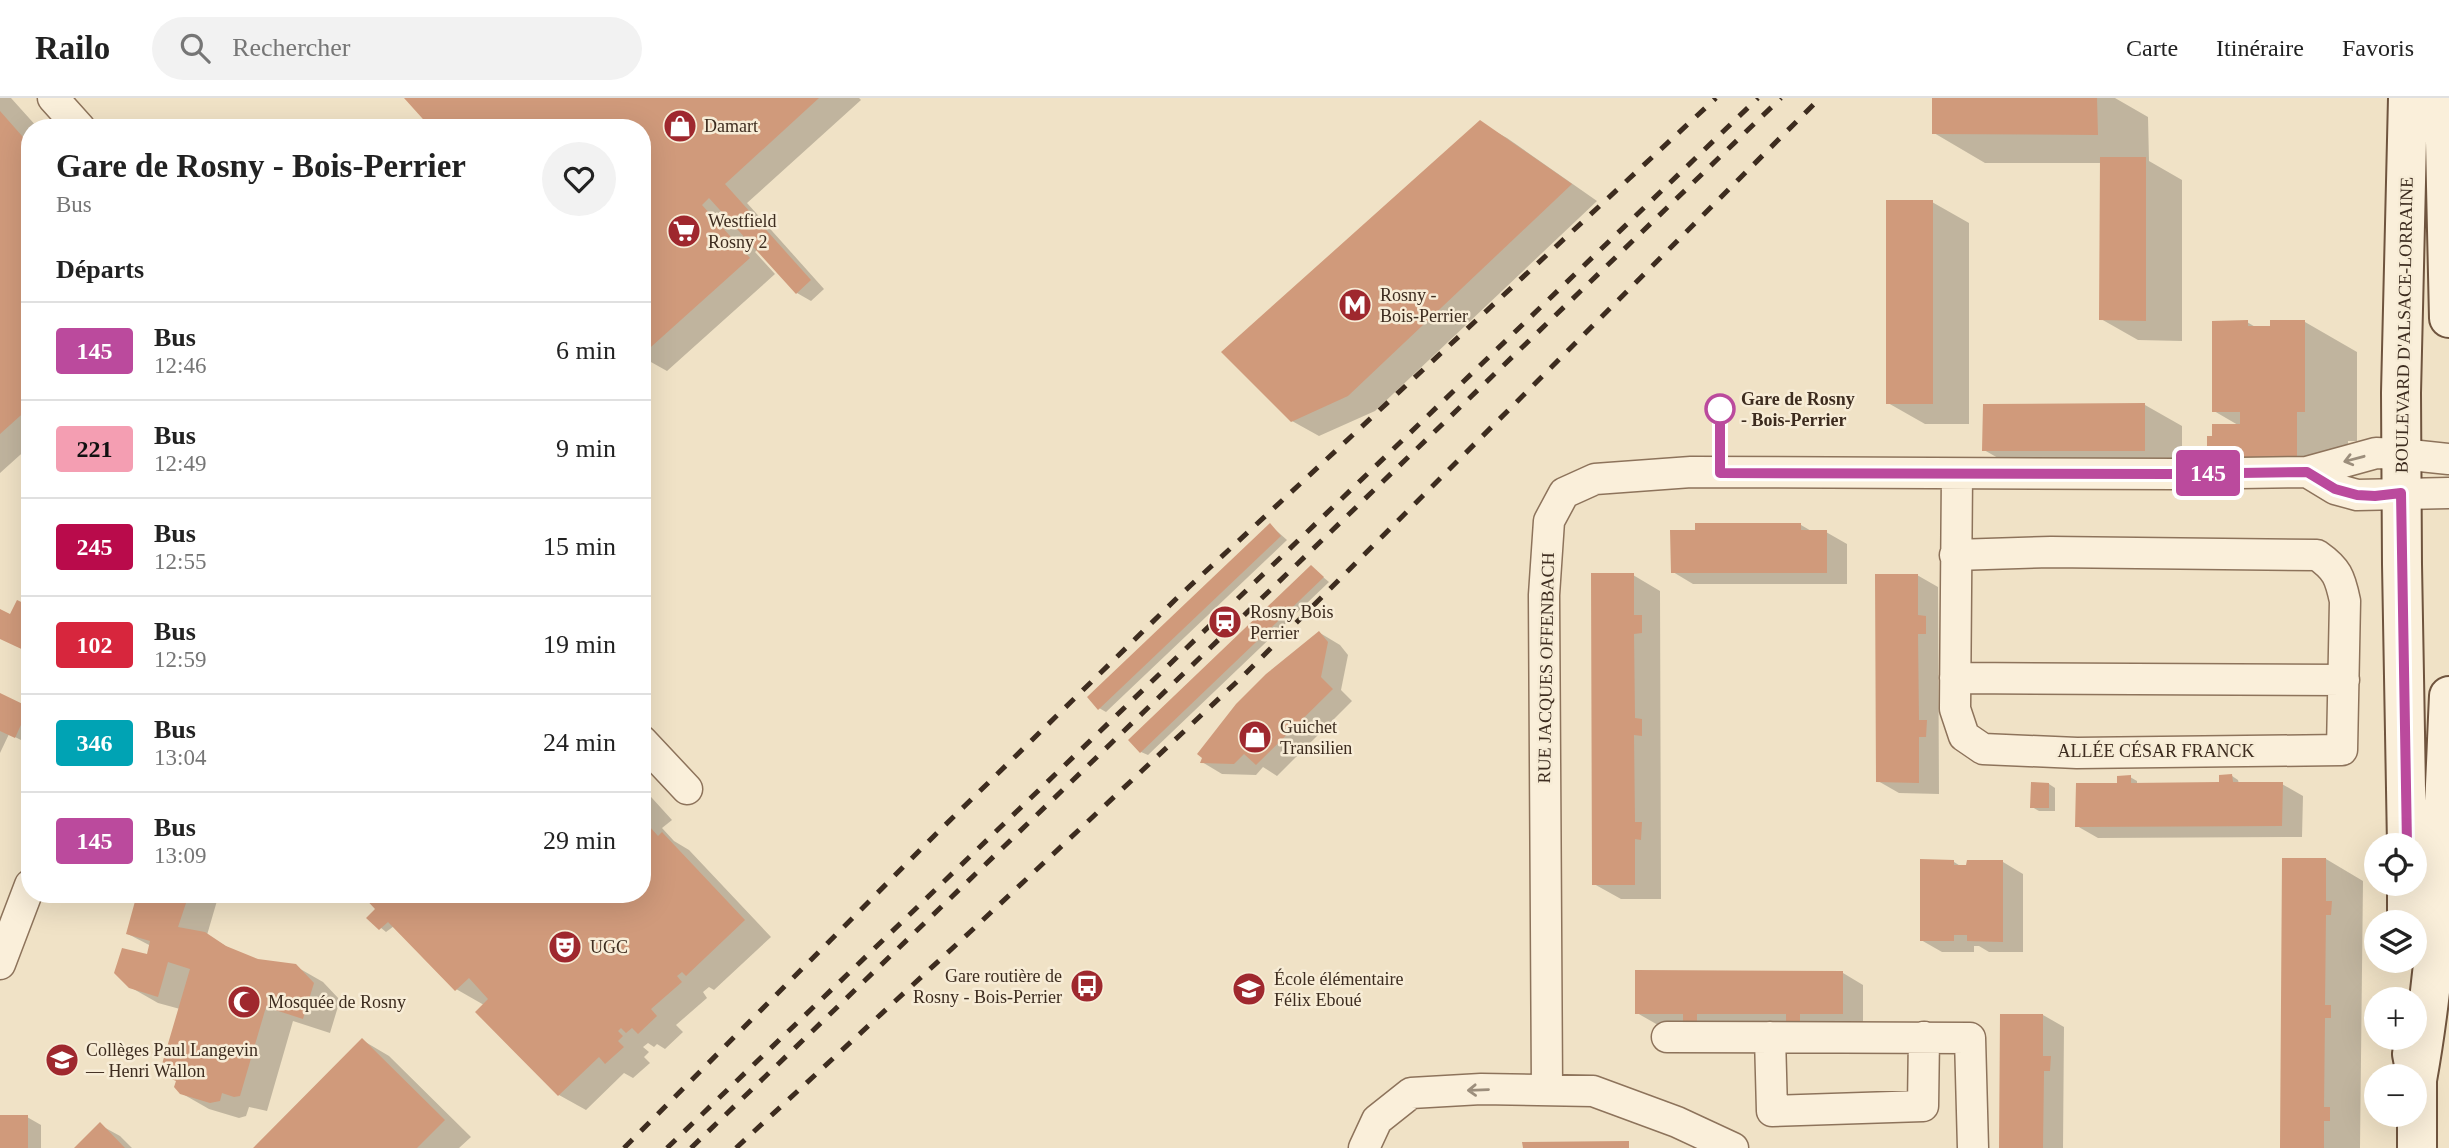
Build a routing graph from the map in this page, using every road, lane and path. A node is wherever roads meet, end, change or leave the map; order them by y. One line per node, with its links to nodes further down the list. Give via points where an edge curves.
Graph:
1 (53, 98): 4 (street)
2 (2408, 98): 6 (main road, BOULEVARD D'ALSACE-LORRAINE)
3 (2444, 98): 5 (main road)
4 (72, 119)
5 (2449, 318)
6 (2401, 454): 7 (street, RUE JACQUES OFFENBACH); 8 (street, RUE JACQUES OFFENBACH, one-way to 8, via 2375,453); 10 (main road, BOULEVARD D'ALSACE-LORRAINE)
7 (2449, 459)
8 (2307, 472): 9 (street, RUE JACQUES OFFENBACH); 10 (street, via 2335,489 2357,495)
9 (1957, 474): 12 (street, ALLÉE CÉSAR FRANCK); 25 (street, RUE JACQUES OFFENBACH, via 1691,472 1595,479 1564,494 1549,521 1544,595)
10 (2401, 493): 11 (street); 18 (main road, BOULEVARD D'ALSACE-LORRAINE)
11 (2449, 493)
12 (1955, 555): 13 (street, ALLÉE CÉSAR FRANCK); 14 (street, ALLÉE CÉSAR FRANCK, via 2317,555 2333,566 2342,583)
13 (1955, 678): 14 (street); 14 (street, ALLÉE CÉSAR FRANCK, via 1955,709 1964,736 1983,749 2077,753 2342,750)
14 (2344, 680)
15 (2449, 696): 24 (main road, via 2442,856)
16 (651, 751): 17 (street)
17 (687, 789)
18 (2407, 833)
19 (23, 903): 20 (street)
20 (0, 964)
21 (1667, 1037): 22 (street)
22 (1770, 1037): 23 (street); 23 (street, via 1772,1111 1923,1106)
23 (1924, 1037): 29 (street, via 1970,1038)
24 (2420, 1064)
25 (1547, 1089): 27 (street, one-way to 27, via 1411,1093 1377,1120); 28 (street, via 1593,1091)
26 (2417, 1127): 30 (main road)
27 (1364, 1148)
28 (1734, 1148)
29 (1973, 1148)
30 (2417, 1148)

